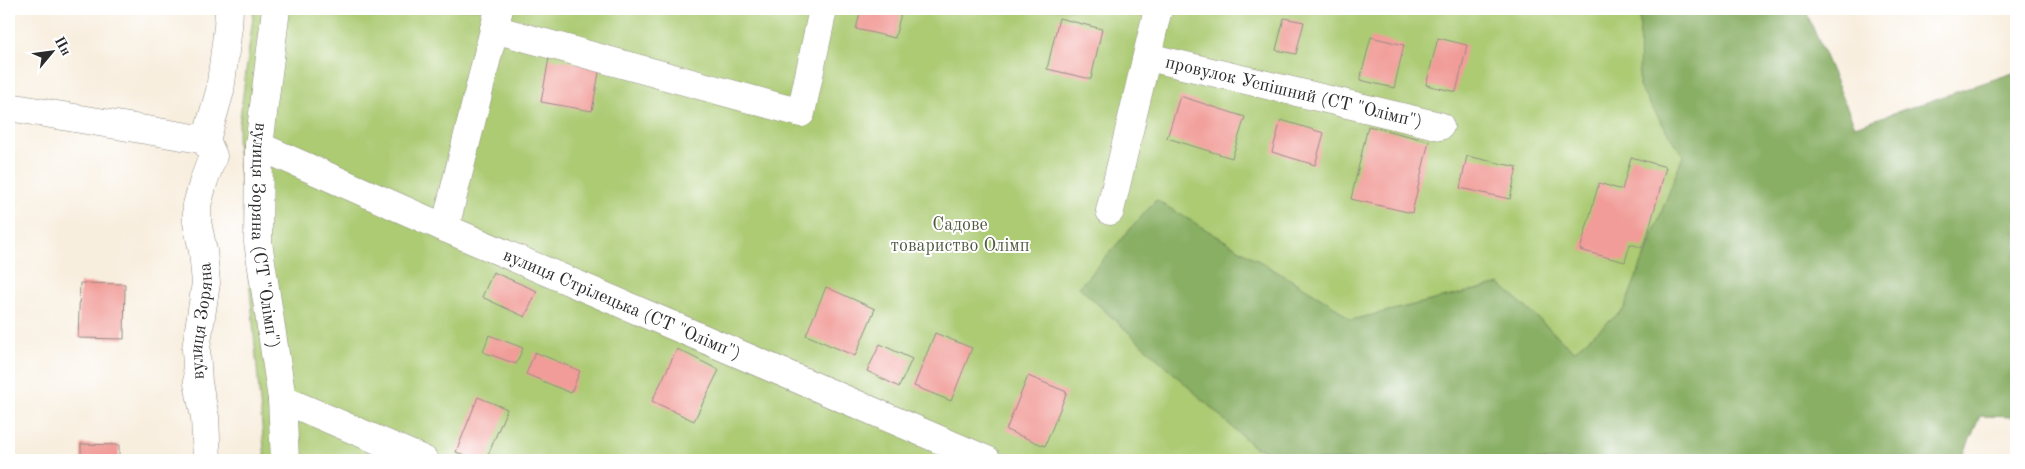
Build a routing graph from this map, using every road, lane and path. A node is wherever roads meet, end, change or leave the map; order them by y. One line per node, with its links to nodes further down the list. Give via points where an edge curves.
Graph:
1 (228, 9): 9 (street, вулиця Зоряна, via 220,91)
2 (276, 9): 10 (street, вулиця Зоряна (СТ "Олімп"))
3 (823, 9): 5 (street, via 801,113)
4 (1158, 9): 6 (street)
5 (497, 19): 12 (street)
6 (1148, 57): 8 (street, провулок Успішний (СТ "Олімп")); 11 (street)
7 (9, 107): 9 (street)
8 (1440, 126)
9 (206, 140): 14 (street, вулиця Зоряна, via 213,156 197,205 206,283 196,349)
10 (259, 146): 12 (street, вулиця Стрілецька (СТ "Олімп")); 13 (street, вулиця Зоряна (СТ "Олімп"), via 258,242)
11 (1110, 210)
12 (444, 228): 17 (street, вулиця Стрілецька (СТ "Олімп"))
13 (282, 400): 15 (street, вулиця Зоряна (СТ "Олімп")); 16 (street)
14 (207, 460)
15 (284, 460)
16 (424, 460)
17 (987, 460)

